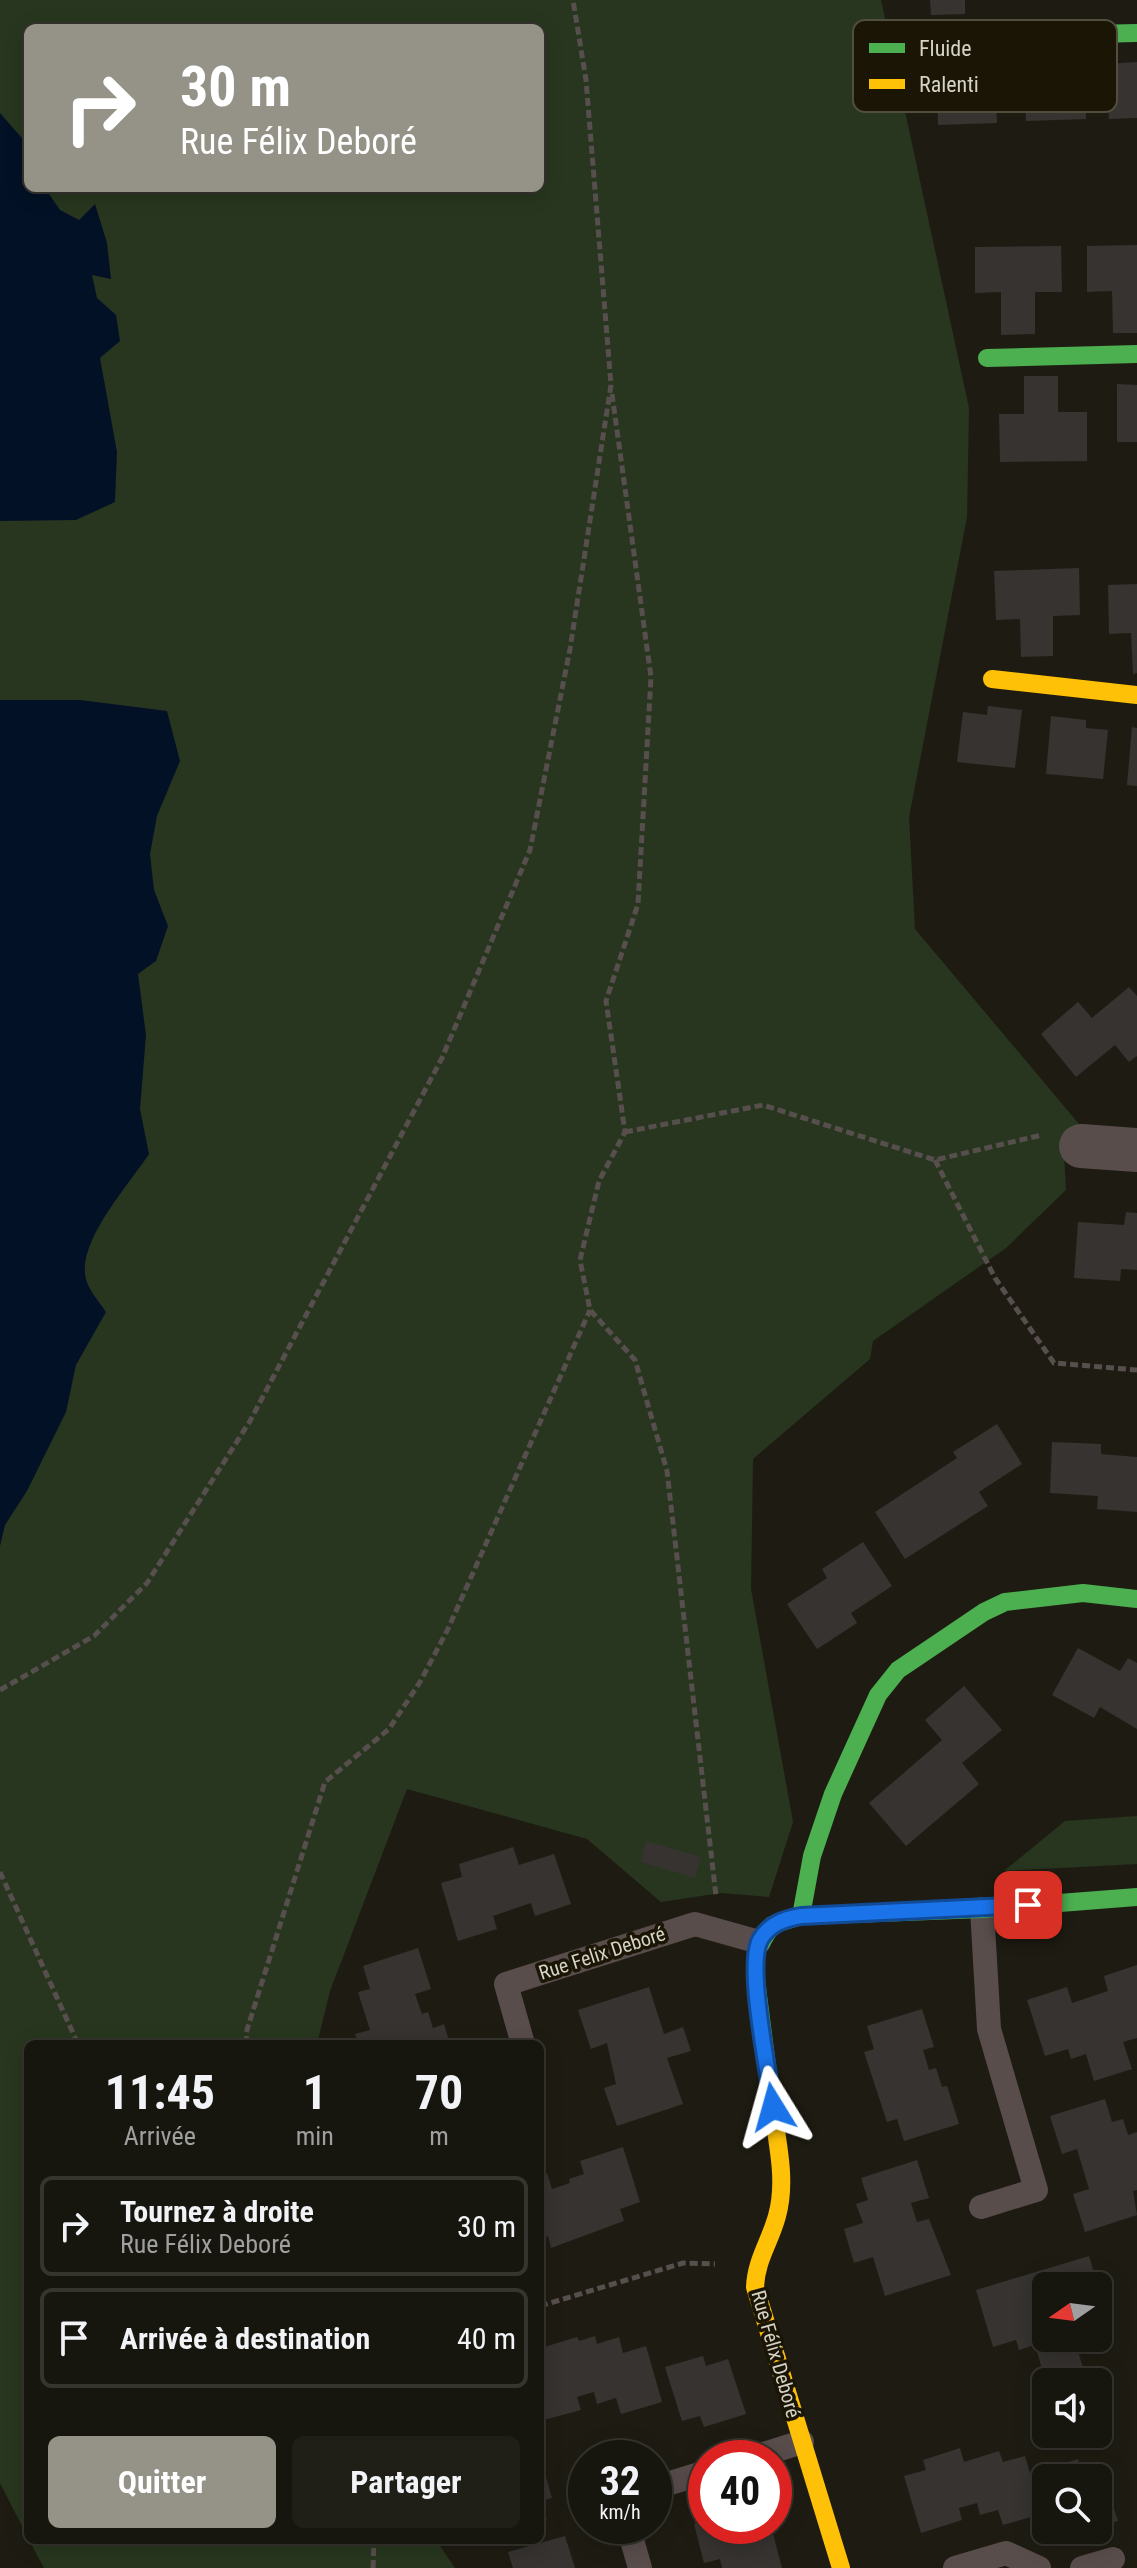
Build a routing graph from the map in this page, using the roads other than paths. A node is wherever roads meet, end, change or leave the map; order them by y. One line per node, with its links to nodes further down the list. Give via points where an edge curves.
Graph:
1 (1117, 33): 2 (street)
2 (1137, 33)
3 (1137, 354): 4 (street)
4 (987, 358)
5 (992, 679): 6 (street)
6 (1137, 695)
7 (1137, 1599): 10 (street, via 1083,1593 1005,1602 898,1670 878,1695 833,1794 812,1856)
8 (1137, 1897): 9 (street)
9 (982, 1909): 10 (street); 13 (lane, via 989,2029 1036,2190)
10 (801, 1916): 11 (street, via 772,1925)
11 (759, 1942): 12 (lane, Rue Felix Deboré, via 695,1924 506,1984); 14 (street, Rue Félix Deboré, via 755,1972 782,2182 777,2217 756,2267 755,2287)
12 (522, 2040)
13 (981, 2207)
14 (802, 2442): 15 (lane); 19 (street, Rue Félix Deboré)
15 (792, 2445)
16 (633, 2544): 18 (lane)
17 (1113, 2559): 22 (lane)
18 (640, 2568)
19 (841, 2568)
20 (955, 2568): 21 (lane, via 1006,2553)
21 (1039, 2568)
22 (1082, 2568)

